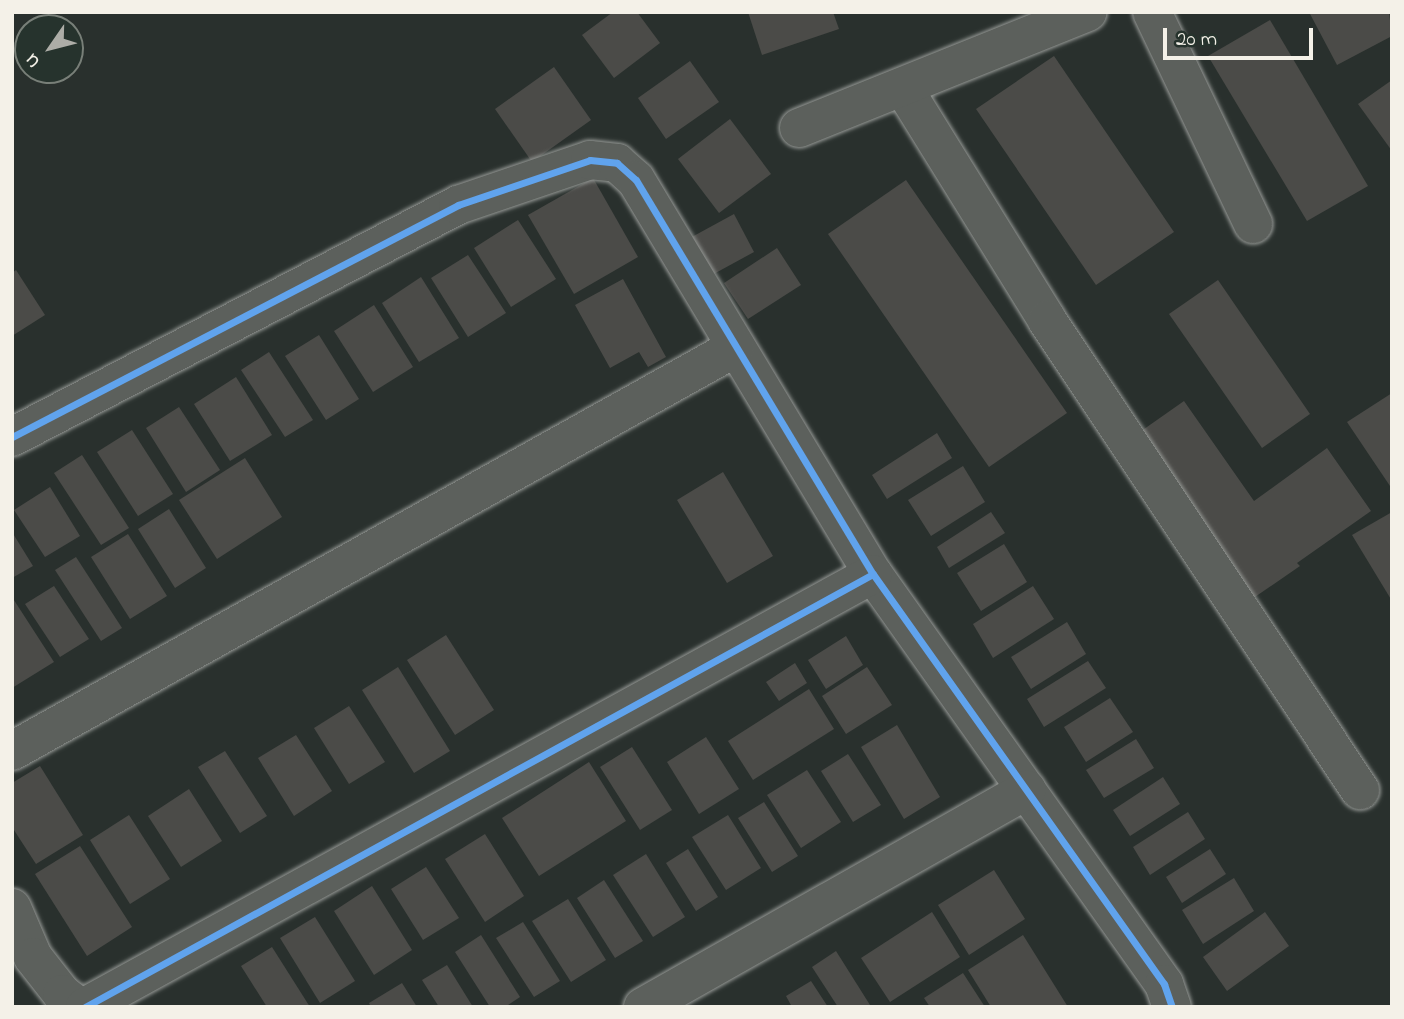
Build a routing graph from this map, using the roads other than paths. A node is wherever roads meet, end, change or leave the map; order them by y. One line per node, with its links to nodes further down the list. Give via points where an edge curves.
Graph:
1 (1088, 12): 3 (street)
2 (1152, 12): 5 (street)
3 (904, 89): 4 (street); 11 (street, via 1047,320)
4 (799, 128)
5 (1254, 224)
6 (735, 348): 7 (street, via 636,180 617,163 590,160 458,205); 8 (street); 9 (street)
7 (12, 437)
8 (873, 574): 10 (street); 14 (street)
9 (12, 751)
10 (1027, 790): 15 (street); 16 (street, via 1164,984)
11 (1360, 790)
12 (12, 908): 13 (street, via 33,957 62,994)
13 (79, 1007)
14 (85, 1007)
15 (643, 1007)
16 (1172, 1007)

